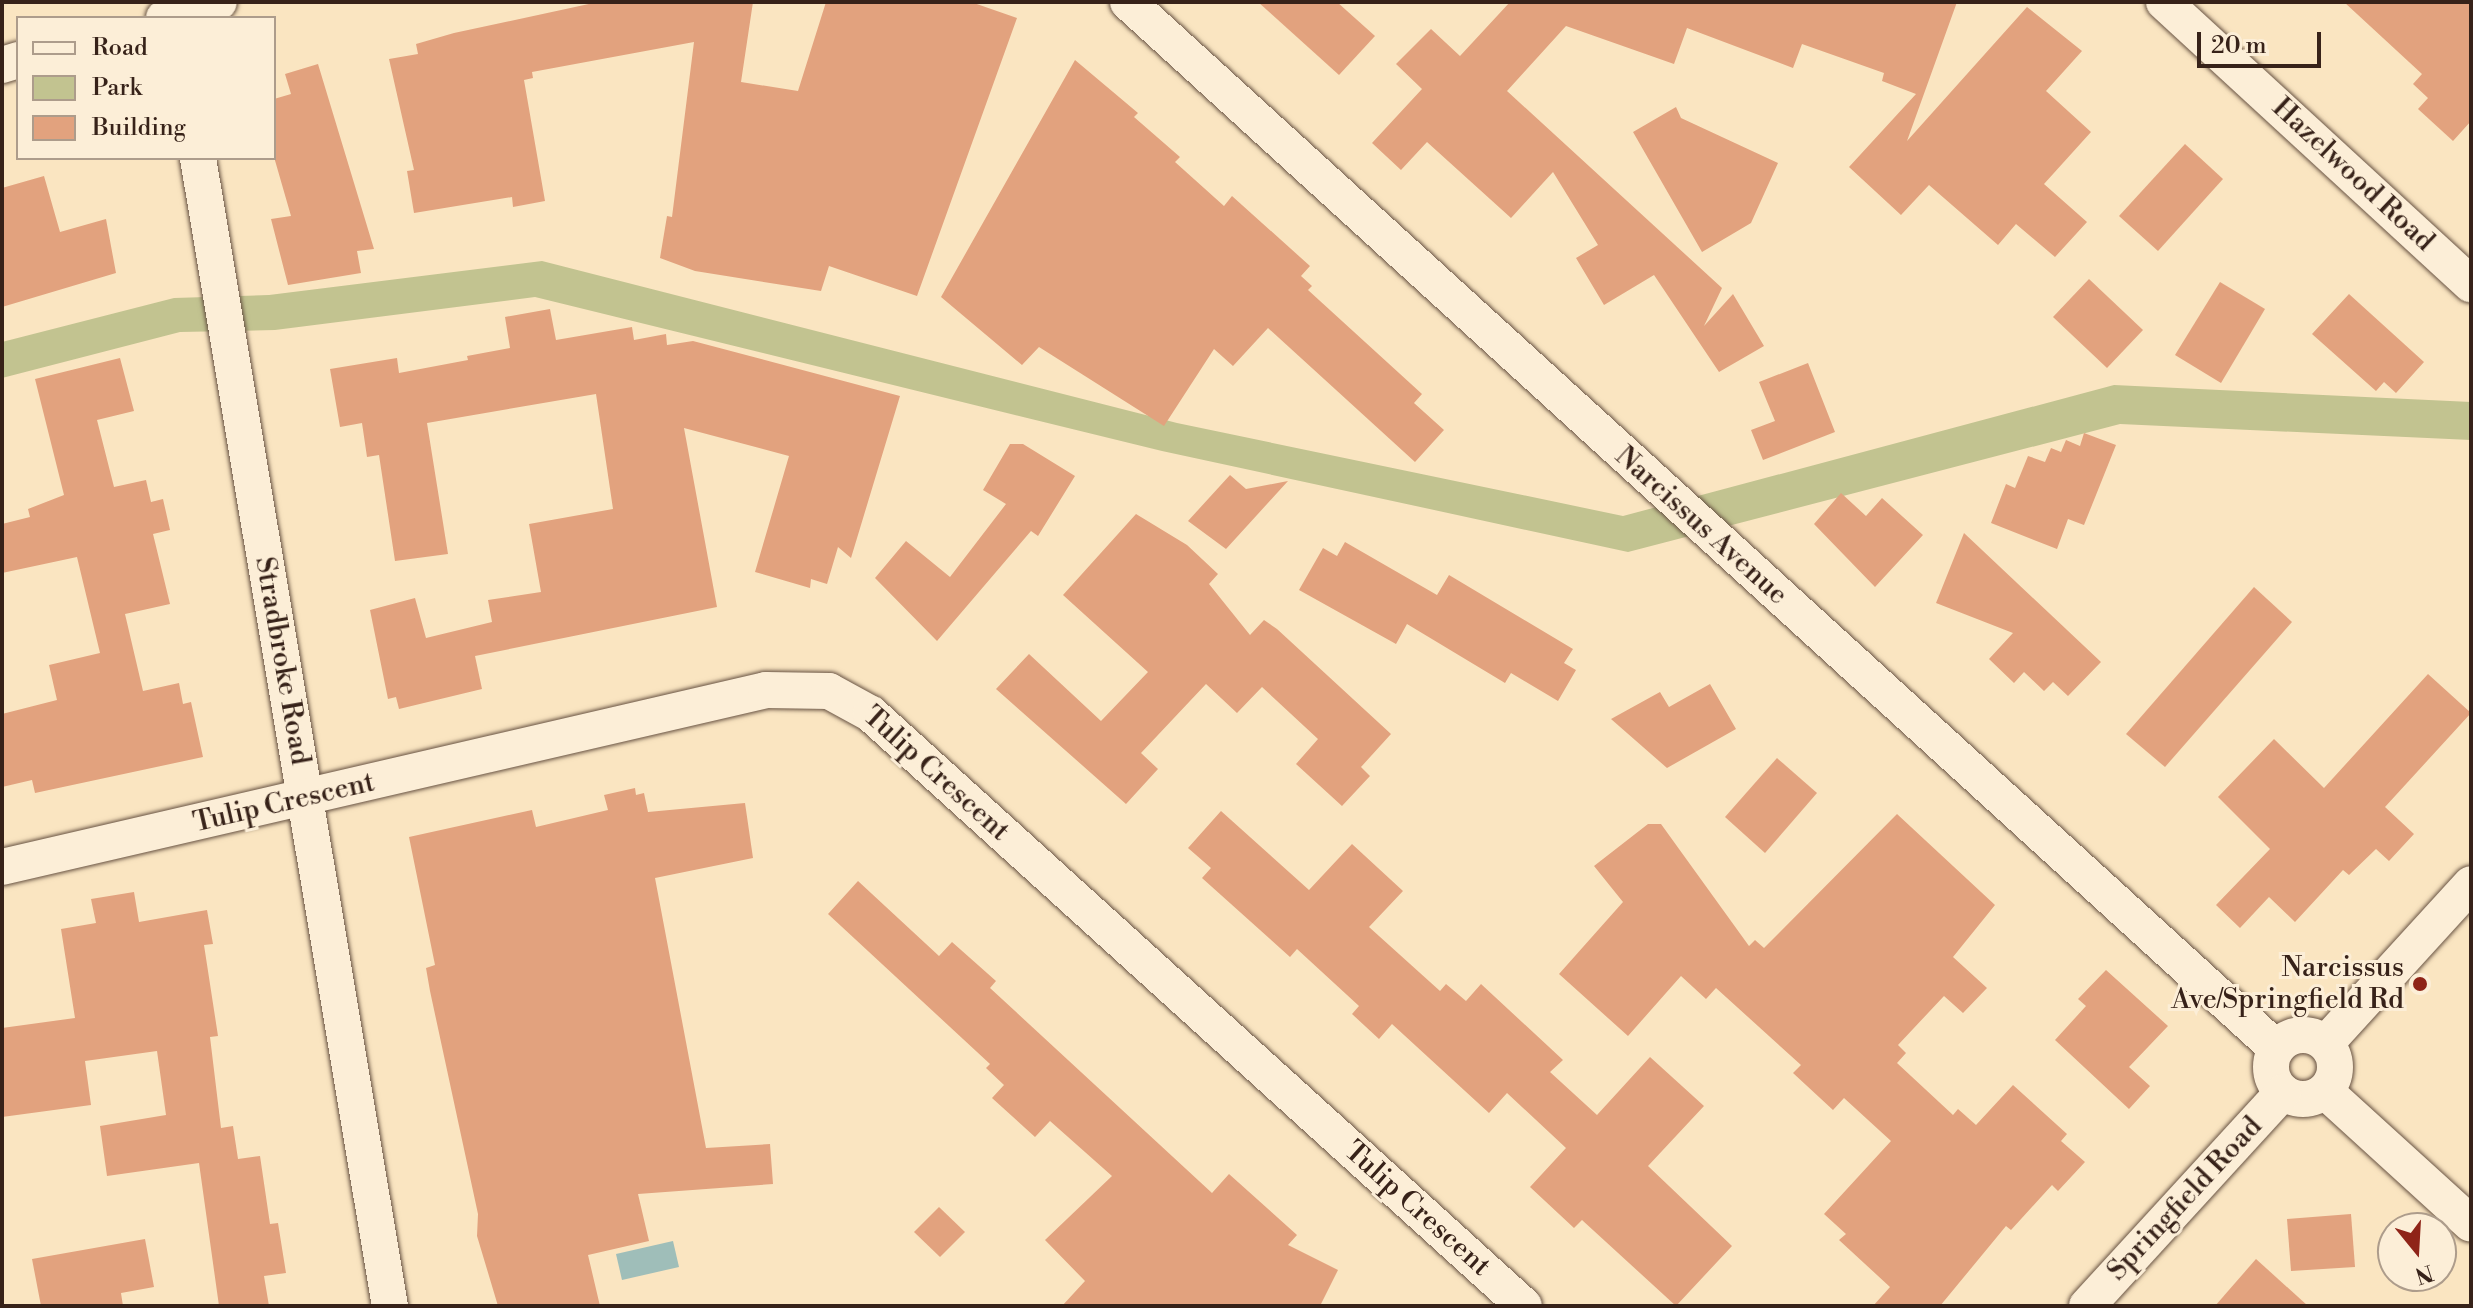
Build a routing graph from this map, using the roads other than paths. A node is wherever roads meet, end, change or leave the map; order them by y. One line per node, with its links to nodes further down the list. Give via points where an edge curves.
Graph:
1 (219, 2): 4 (street)
2 (1128, 2): 11 (street, Narcissus Avenue)
3 (2164, 2): 6 (street, Hazelwood Road)
4 (175, 16)
5 (198, 160): 7 (street, Stradbroke Road)
6 (2471, 284)
7 (306, 798): 8 (street, Tulip Crescent); 15 (street, Stradbroke Road); 16 (street, Tulip Crescent, via 766,690 809,688 843,695)
8 (2, 867)
9 (2471, 884): 10 (street)
10 (2326, 1043): 11 (street, via 2302,1034); 12 (street, via 2336,1067)
11 (2276, 1048): 13 (street, via 2270,1071)
12 (2325, 1091): 13 (street, via 2303,1100); 14 (street)
13 (2283, 1092): 17 (street, Springfield Road)
14 (2471, 1224)
15 (390, 1306)
16 (1524, 1306)
17 (2087, 1306)

